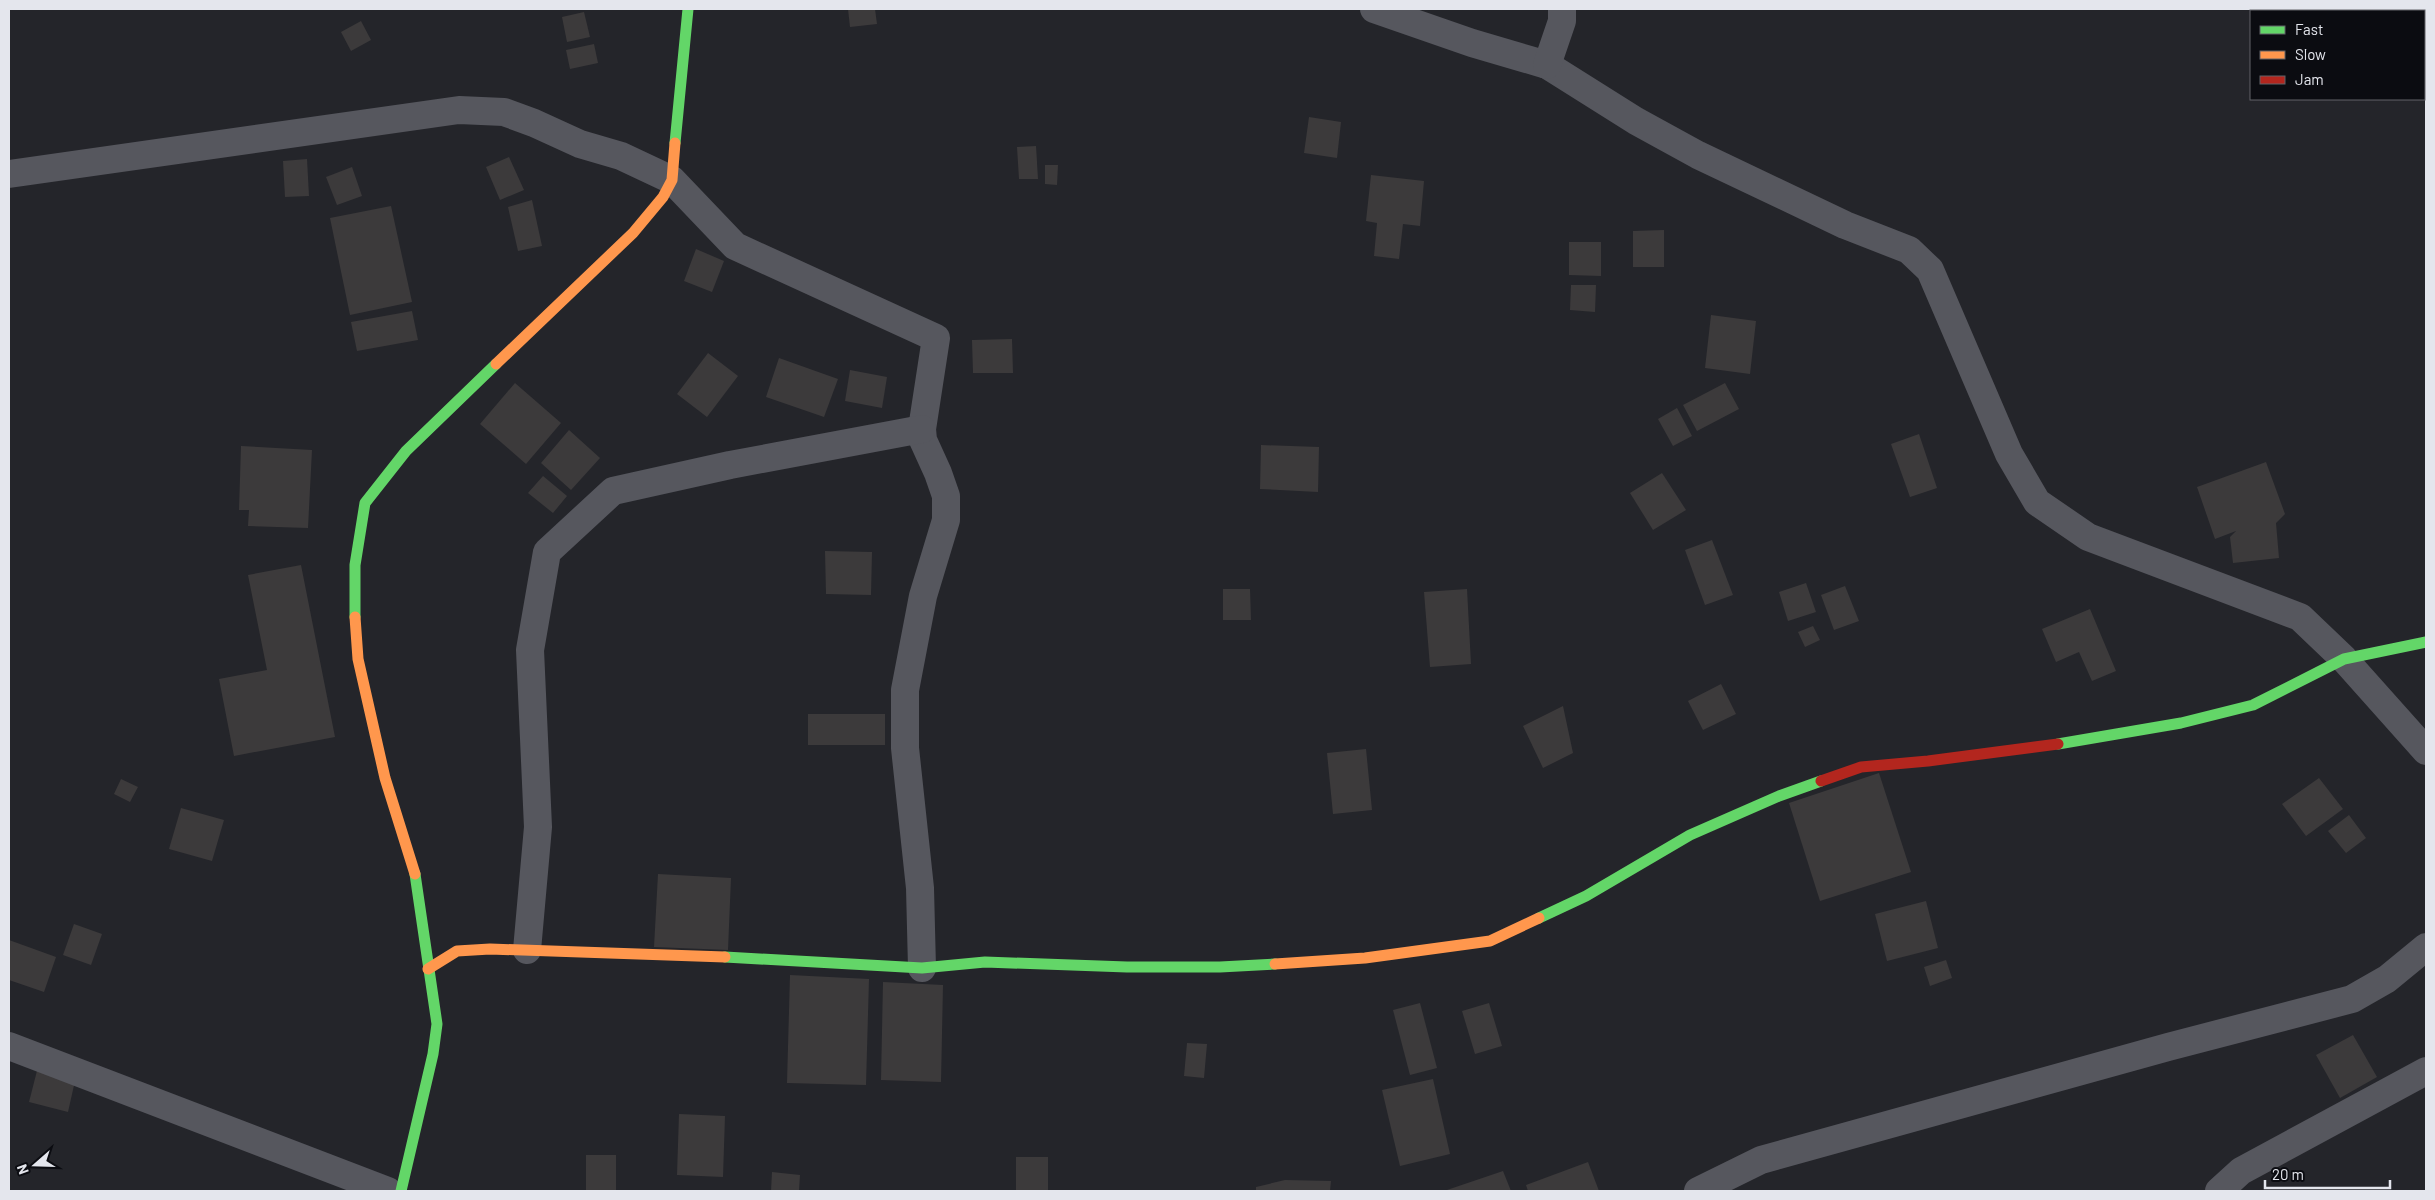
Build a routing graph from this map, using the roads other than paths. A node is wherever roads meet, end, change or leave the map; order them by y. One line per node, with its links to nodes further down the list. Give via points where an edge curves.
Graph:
1 (688, 9): 6 (street)
2 (1374, 9): 4 (street)
3 (1562, 9): 4 (street, via 1562,21)
4 (1547, 66): 9 (street, via 1698,156 1845,225 1910,250 1930,270 2009,454 2037,502 2088,537 2300,617)
5 (9, 174): 6 (street, via 459,110 504,112 580,144 621,156)
6 (672, 180): 7 (street, via 735,246 936,338); 13 (street, via 633,233 406,451 365,503 356,565 354,623 358,659 384,778 418,882)
7 (922, 429): 12 (street, via 613,491 547,552 530,650 538,827); 14 (street, via 923,440 946,496 946,520 923,596 905,690 905,748 920,888)
8 (2426, 642): 9 (street)
9 (2344, 658): 10 (street); 14 (street, via 2253,705 2182,723 2080,741 1861,767 1779,796 1690,835 1586,896 1490,941 1365,958 1220,967 985,962)
10 (2426, 751)
11 (2426, 947): 19 (street, via 2387,978 2352,999 1761,1160)
12 (527, 950): 13 (street, via 457,951); 14 (street)
13 (428, 968): 18 (street, via 437,1024)
14 (922, 968)
15 (9, 1046): 17 (street)
16 (2426, 1071): 20 (street, via 2241,1171)
17 (388, 1191)
18 (401, 1191)
19 (1698, 1191)
20 (2219, 1191)

